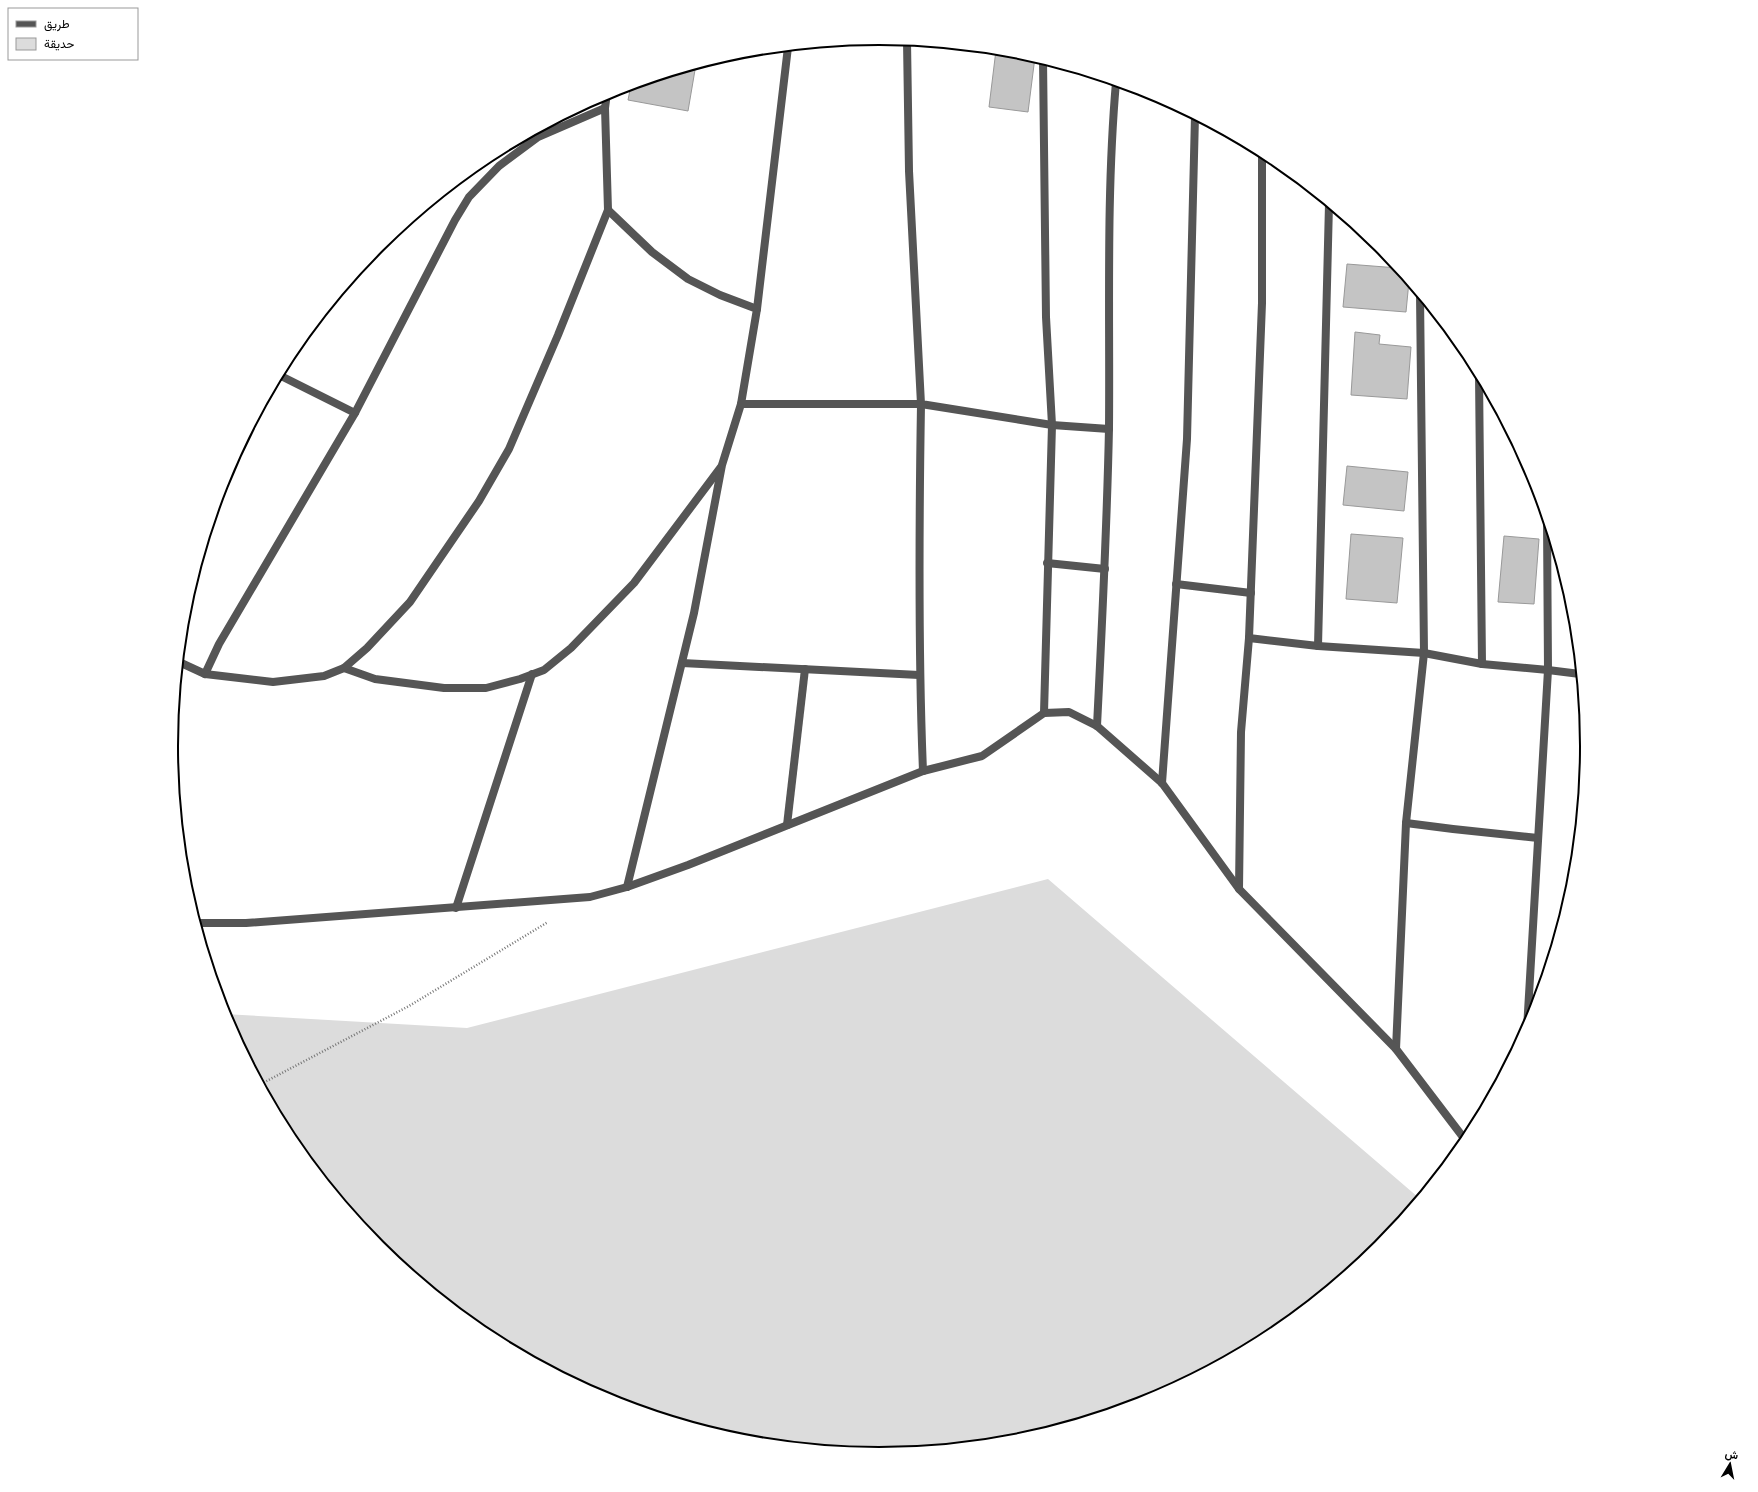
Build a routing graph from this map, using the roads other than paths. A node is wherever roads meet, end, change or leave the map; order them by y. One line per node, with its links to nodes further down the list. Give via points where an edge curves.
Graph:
1 (907, 46): 18 (street, via 909,171)
2 (788, 51): 14 (street)
3 (1043, 65): 20 (street, via 1046,317)
4 (1116, 86): 21 (street, via 1111,139)
5 (606, 100): 6 (street)
6 (605, 108): 9 (street); 11 (street)
7 (1195, 120): 26 (street, via 1187,440)
8 (536, 135): 19 (street, via 499,166 469,197)
9 (537, 135)
10 (1262, 159): 27 (street, via 1262,303)
11 (608, 210): 14 (street, via 652,252 688,279); 34 (street, via 509,449 479,501 410,602 367,648)
12 (1330, 210): 29 (street)
13 (1420, 301): 30 (street)
14 (757, 309): 17 (street)
15 (283, 377): 19 (street)
16 (1479, 385): 33 (street)
17 (741, 404): 18 (street); 22 (street)
18 (921, 404): 20 (street); 40 (street)
19 (355, 413): 38 (street, via 219,644)
20 (1052, 425): 21 (street); 24 (street)
21 (1109, 429): 25 (street)
22 (722, 465): 31 (street, via 694,614); 39 (street, via 634,583 571,648 544,670)
23 (1547, 535): 36 (street)
24 (1047, 563): 25 (street); 41 (street)
25 (1106, 569): 42 (street)
26 (1176, 584): 27 (street); 44 (street)
27 (1251, 593): 28 (street)
28 (1249, 638): 29 (street); 49 (street, via 1241,732)
29 (1318, 646): 30 (street)
30 (1424, 653): 33 (street); 45 (street)
31 (682, 663): 35 (street); 48 (street)
32 (183, 664): 38 (street)
33 (1482, 664): 36 (street)
34 (344, 668): 38 (street, via 324,676 273,682); 39 (street, via 375,679 444,688 486,688)
35 (805, 669): 40 (street); 46 (street)
36 (1548, 670): 37 (street); 47 (street)
37 (1576, 673)
38 (205, 674)
39 (532, 674): 50 (street)
40 (919, 675): 43 (street)
41 (1044, 713): 42 (street, via 1069,712); 43 (street, via 982,756)
42 (1096, 726): 44 (street)
43 (923, 771): 46 (street)
44 (1162, 783): 49 (street)
45 (1406, 823): 47 (street); 53 (street)
46 (787, 825): 48 (street)
47 (1538, 838): 52 (street)
48 (627, 887): 50 (street, via 590,897)
49 (1239, 889): 53 (street)
50 (456, 908): 51 (street)
51 (201, 924)
52 (1528, 1011)
53 (1396, 1049): 54 (street)
54 (1462, 1135)

